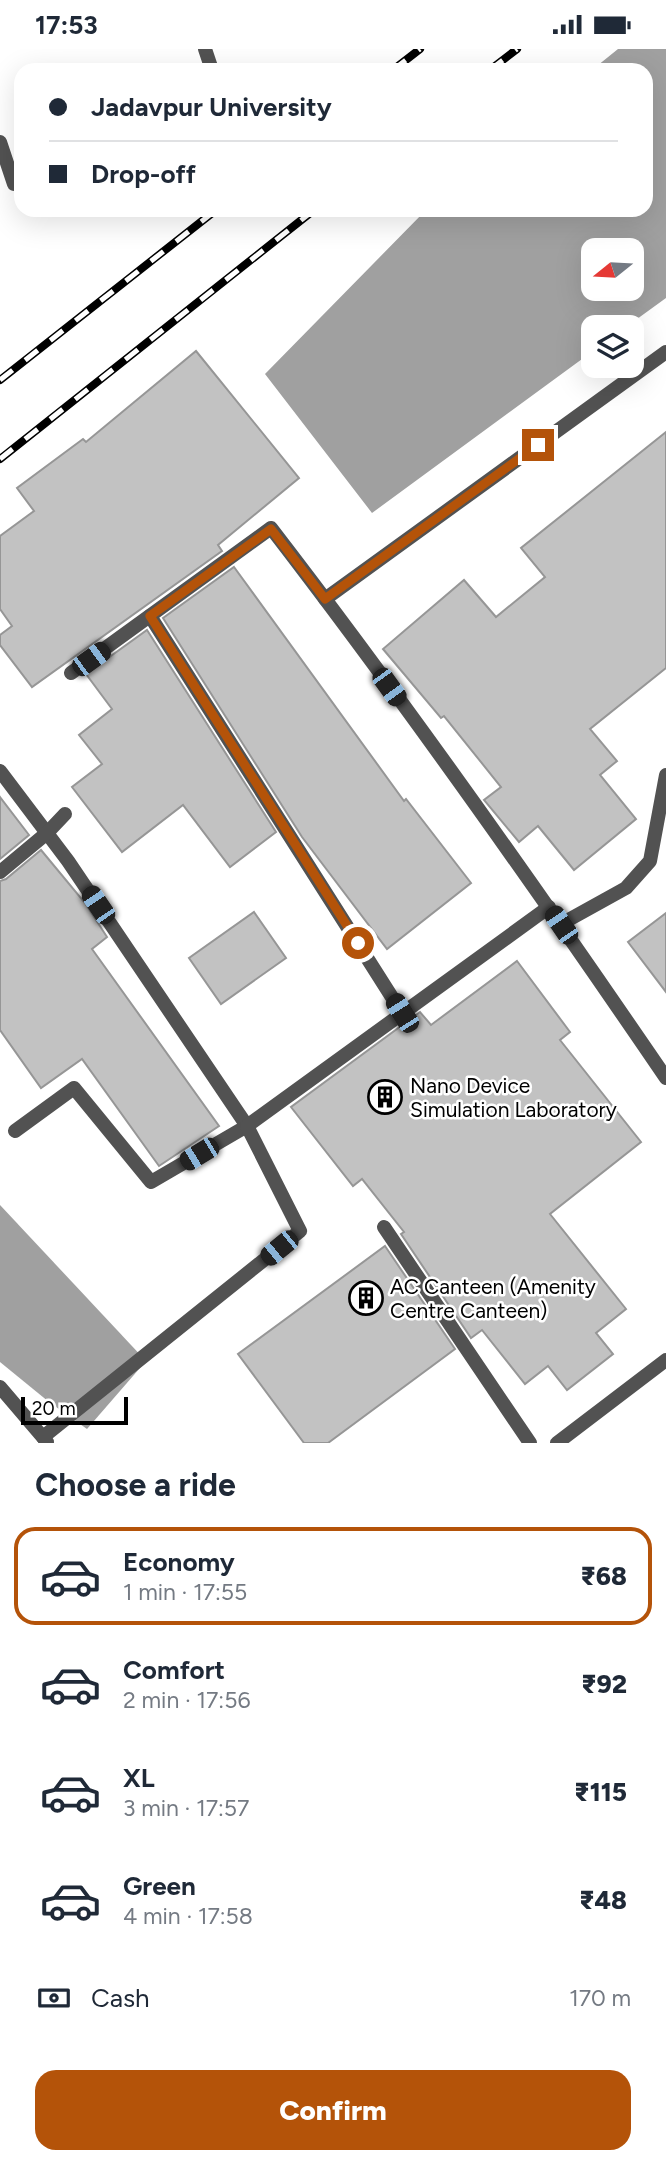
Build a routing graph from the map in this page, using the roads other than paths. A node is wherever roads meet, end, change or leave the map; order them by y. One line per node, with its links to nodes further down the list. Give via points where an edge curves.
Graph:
1 (0, 142): 2 (street)
2 (14, 176)
3 (666, 352): 4 (street)
4 (325, 599): 5 (street, via 271,529); 12 (street)
5 (150, 616): 6 (street); 14 (street)
6 (71, 673)
7 (0, 771): 10 (street)
8 (666, 775): 13 (street, via 650,861 626,888)
9 (65, 814): 10 (street)
10 (47, 833): 11 (street); 16 (street)
11 (0, 872)
12 (549, 907): 13 (street); 14 (street)
13 (561, 925): 15 (street)
14 (402, 1013): 16 (street)
15 (666, 1078)
16 (247, 1126): 17 (street, via 151,1182 74,1088); 21 (street, via 300,1231)
17 (15, 1131)
18 (384, 1227): 22 (street)
19 (666, 1360): 23 (street)
20 (0, 1387): 21 (street)
21 (46, 1440)
22 (530, 1443)
23 (558, 1443)

